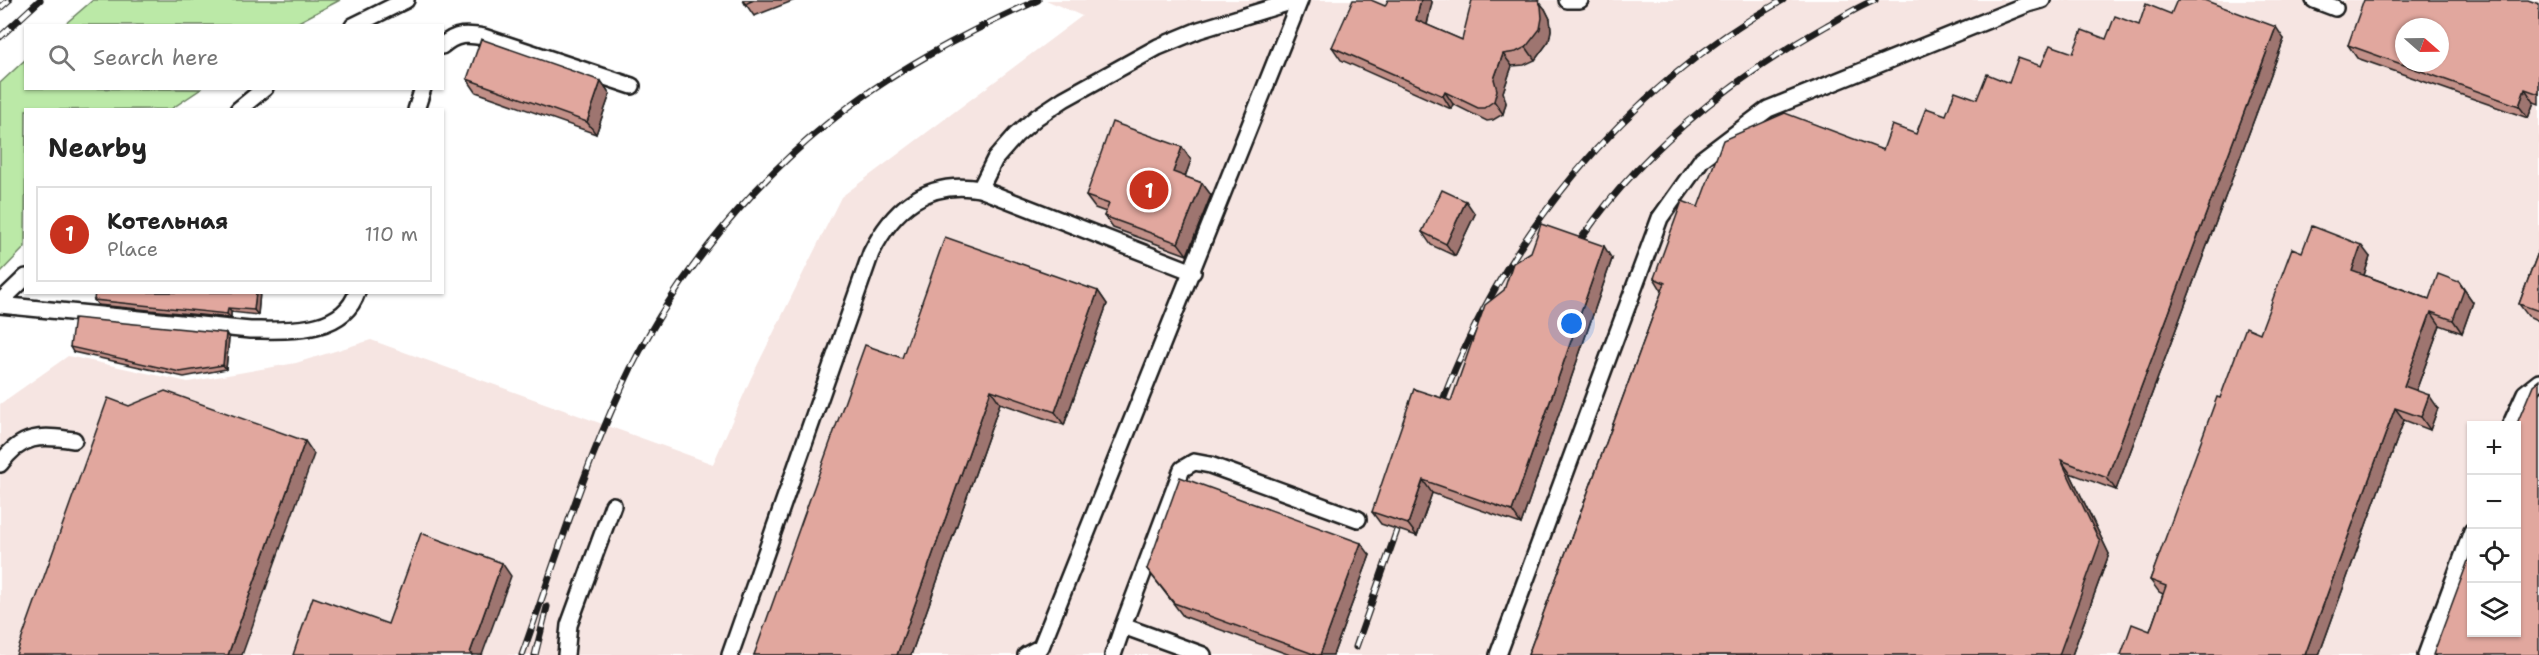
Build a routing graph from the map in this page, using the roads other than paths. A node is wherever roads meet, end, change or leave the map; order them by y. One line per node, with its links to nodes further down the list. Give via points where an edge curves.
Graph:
1 (406, 0): 8 (lane)
2 (1299, 0): 15 (lane, via 1199,30 1158,47 1064,99 1016,135 995,159); 16 (lane)
3 (1567, 0): 4 (lane)
4 (1580, 0)
5 (2043, 0): 34 (lane, via 1768,110 1702,159 1660,218)
6 (2314, 0): 7 (lane)
7 (2335, 8)
8 (357, 24)
9 (444, 44): 10 (lane, via 463,33 484,37)
10 (632, 86)
11 (263, 90): 13 (lane)
12 (422, 90): 14 (lane)
13 (240, 108)
14 (417, 108)
15 (980, 189): 16 (lane); 30 (lane, via 952,187 911,201 876,242)
16 (1193, 272): 28 (lane)
17 (24, 279): 19 (lane)
18 (356, 294): 19 (lane, via 346,312 334,321 287,330 250,330)
19 (0, 303)
20 (2539, 382): 21 (lane, via 2525,393)
21 (2512, 421)
22 (74, 440): 23 (lane, via 38,436 25,440)
23 (0, 464)
24 (613, 505): 29 (lane, via 569,625)
25 (1358, 519): 27 (lane, via 1194,462 1182,469 1175,484)
26 (2467, 544): 35 (lane)
27 (1123, 626): 32 (lane); 33 (lane)
28 (1040, 651): 31 (lane)
29 (566, 655)
30 (730, 655)
31 (1026, 655)
32 (1113, 655)
33 (1203, 655)
34 (1498, 655)
35 (2426, 655)

